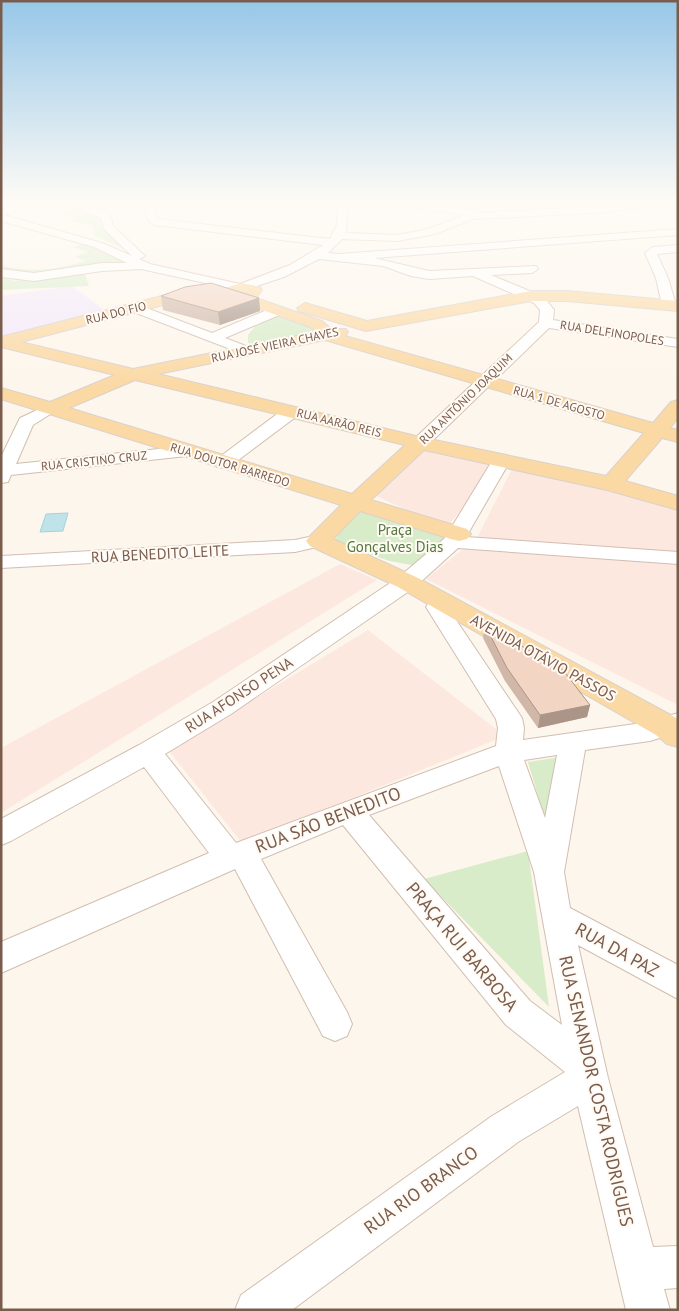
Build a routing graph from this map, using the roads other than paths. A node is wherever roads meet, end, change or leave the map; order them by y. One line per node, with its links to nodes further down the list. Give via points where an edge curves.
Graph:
1 (141, 264): 6 (street)
2 (298, 264): 11 (street)
3 (391, 264): 10 (street)
4 (423, 264): 10 (street)
5 (656, 264): 13 (street)
6 (144, 266): 8 (street, via 102,267 34,277); 11 (street)
7 (532, 269): 9 (street)
8 (1, 273)
9 (476, 273): 10 (street); 12 (street)
10 (433, 275)
11 (242, 290): 14 (main road, RUA DO FIO, via 204,290); 15 (main road); 17 (main road)
12 (531, 296): 13 (main road, RUA JOSÉ VIEIRA CHAVES); 16 (street, via 547,310); 17 (main road, RUA JOSÉ VIEIRA CHAVES, via 370,326)
13 (673, 306)
14 (136, 308): 19 (street); 20 (main road, RUA DO FIO)
15 (279, 310): 18 (main road, via 323,328); 19 (street)
16 (546, 323): 21 (street, RUA DELFINOPOLES); 24 (street, RUA ANTÔNIO JOAQUIM)
17 (357, 324): 18 (main road, RUA JOSÉ VIEIRA CHAVES, via 352,329)
18 (325, 335): 22 (main road, RUA JOSÉ VIEIRA CHAVES); 24 (main road, RUA 1 DE AGOSTO)
19 (212, 338): 22 (street)
20 (1, 342): 23 (main road, RUA AARÃO REIS)
21 (678, 344)
22 (246, 351): 23 (main road, RUA JOSÉ VIEIRA CHAVES)
23 (133, 374): 27 (main road, RUA JOSÉ VIEIRA CHAVES); 28 (main road, RUA AARÃO REIS)
24 (483, 382): 29 (main road, RUA 1 DE AGOSTO); 30 (street, RUA ANTÔNIO JOAQUIM)
25 (1, 393): 27 (main road, RUA DOUTOR BARREDO)
26 (678, 406): 29 (main road)
27 (52, 408): 31 (main road, RUA DOUTOR BARREDO); 34 (street, via 26,422)
28 (291, 412): 30 (main road, RUA AARÃO REIS); 33 (street)
29 (668, 434): 35 (main road)
30 (420, 443): 32 (main road, RUA AARÃO REIS); 36 (main road, RUA ANTÔNIO JOAQUIM)
31 (187, 452): 33 (main road, RUA DOUTOR BARREDO); 34 (street, RUA CRISTINO CRUZ)
32 (501, 460): 35 (main road, RUA AARÃO REIS); 38 (street, RUA AFONSO PENA)
33 (223, 463): 36 (main road, RUA DOUTOR BARREDO)
34 (2, 473)
35 (611, 484): 37 (main road, RUA AARÃO REIS)
36 (354, 503): 38 (main road, RUA DOUTOR BARREDO); 39 (main road, RUA ANTÔNIO JOAQUIM)
37 (678, 503)
38 (456, 538): 40 (street); 42 (street, RUA AFONSO PENA)
39 (318, 541): 41 (street, RUA BENEDITO LEITE, via 295,546); 42 (main road, AVENIDA OTÁVIO PASSOS)
40 (678, 558)
41 (1, 562)
42 (407, 582): 43 (main road, AVENIDA OTÁVIO PASSOS); 46 (street, RUA AFONSO PENA, via 256,686)
43 (442, 601): 44 (main road, AVENIDA OTÁVIO PASSOS); 47 (street, via 437,607 440,615 509,718)
44 (668, 729): 45 (street, RUA SÃO BENEDITO); 48 (main road, AVENIDA OTÁVIO PASSOS)
45 (573, 742): 47 (street, RUA SÃO BENEDITO); 52 (street)
46 (148, 752): 50 (street, RUA AFONSO PENA); 51 (street)
47 (508, 752): 49 (street, RUA SÃO BENEDITO); 52 (street)
48 (678, 756)
49 (348, 811): 51 (street, RUA SÃO BENEDITO); 57 (street, PRAÇA RUI BARBOSA, via 518,1013)
50 (1, 833)
51 (236, 856): 54 (street, RUA SÃO BENEDITO); 56 (street)
52 (549, 872): 53 (street, RUA SENANDOR COSTA RODRIGUES)
53 (556, 916): 55 (street, RUA DA PAZ); 57 (street, RUA SENANDOR COSTA RODRIGUES)
54 (5, 949)
55 (678, 983)
56 (334, 1024)
57 (589, 1074): 59 (street, RUA SENANDOR COSTA RODRIGUES); 60 (street, RUA RIO BRANCO, via 505,1129)
58 (678, 1267): 59 (street)
59 (638, 1269): 61 (street, RUA SENANDOR COSTA RODRIGUES)
60 (256, 1310)
61 (648, 1310)

